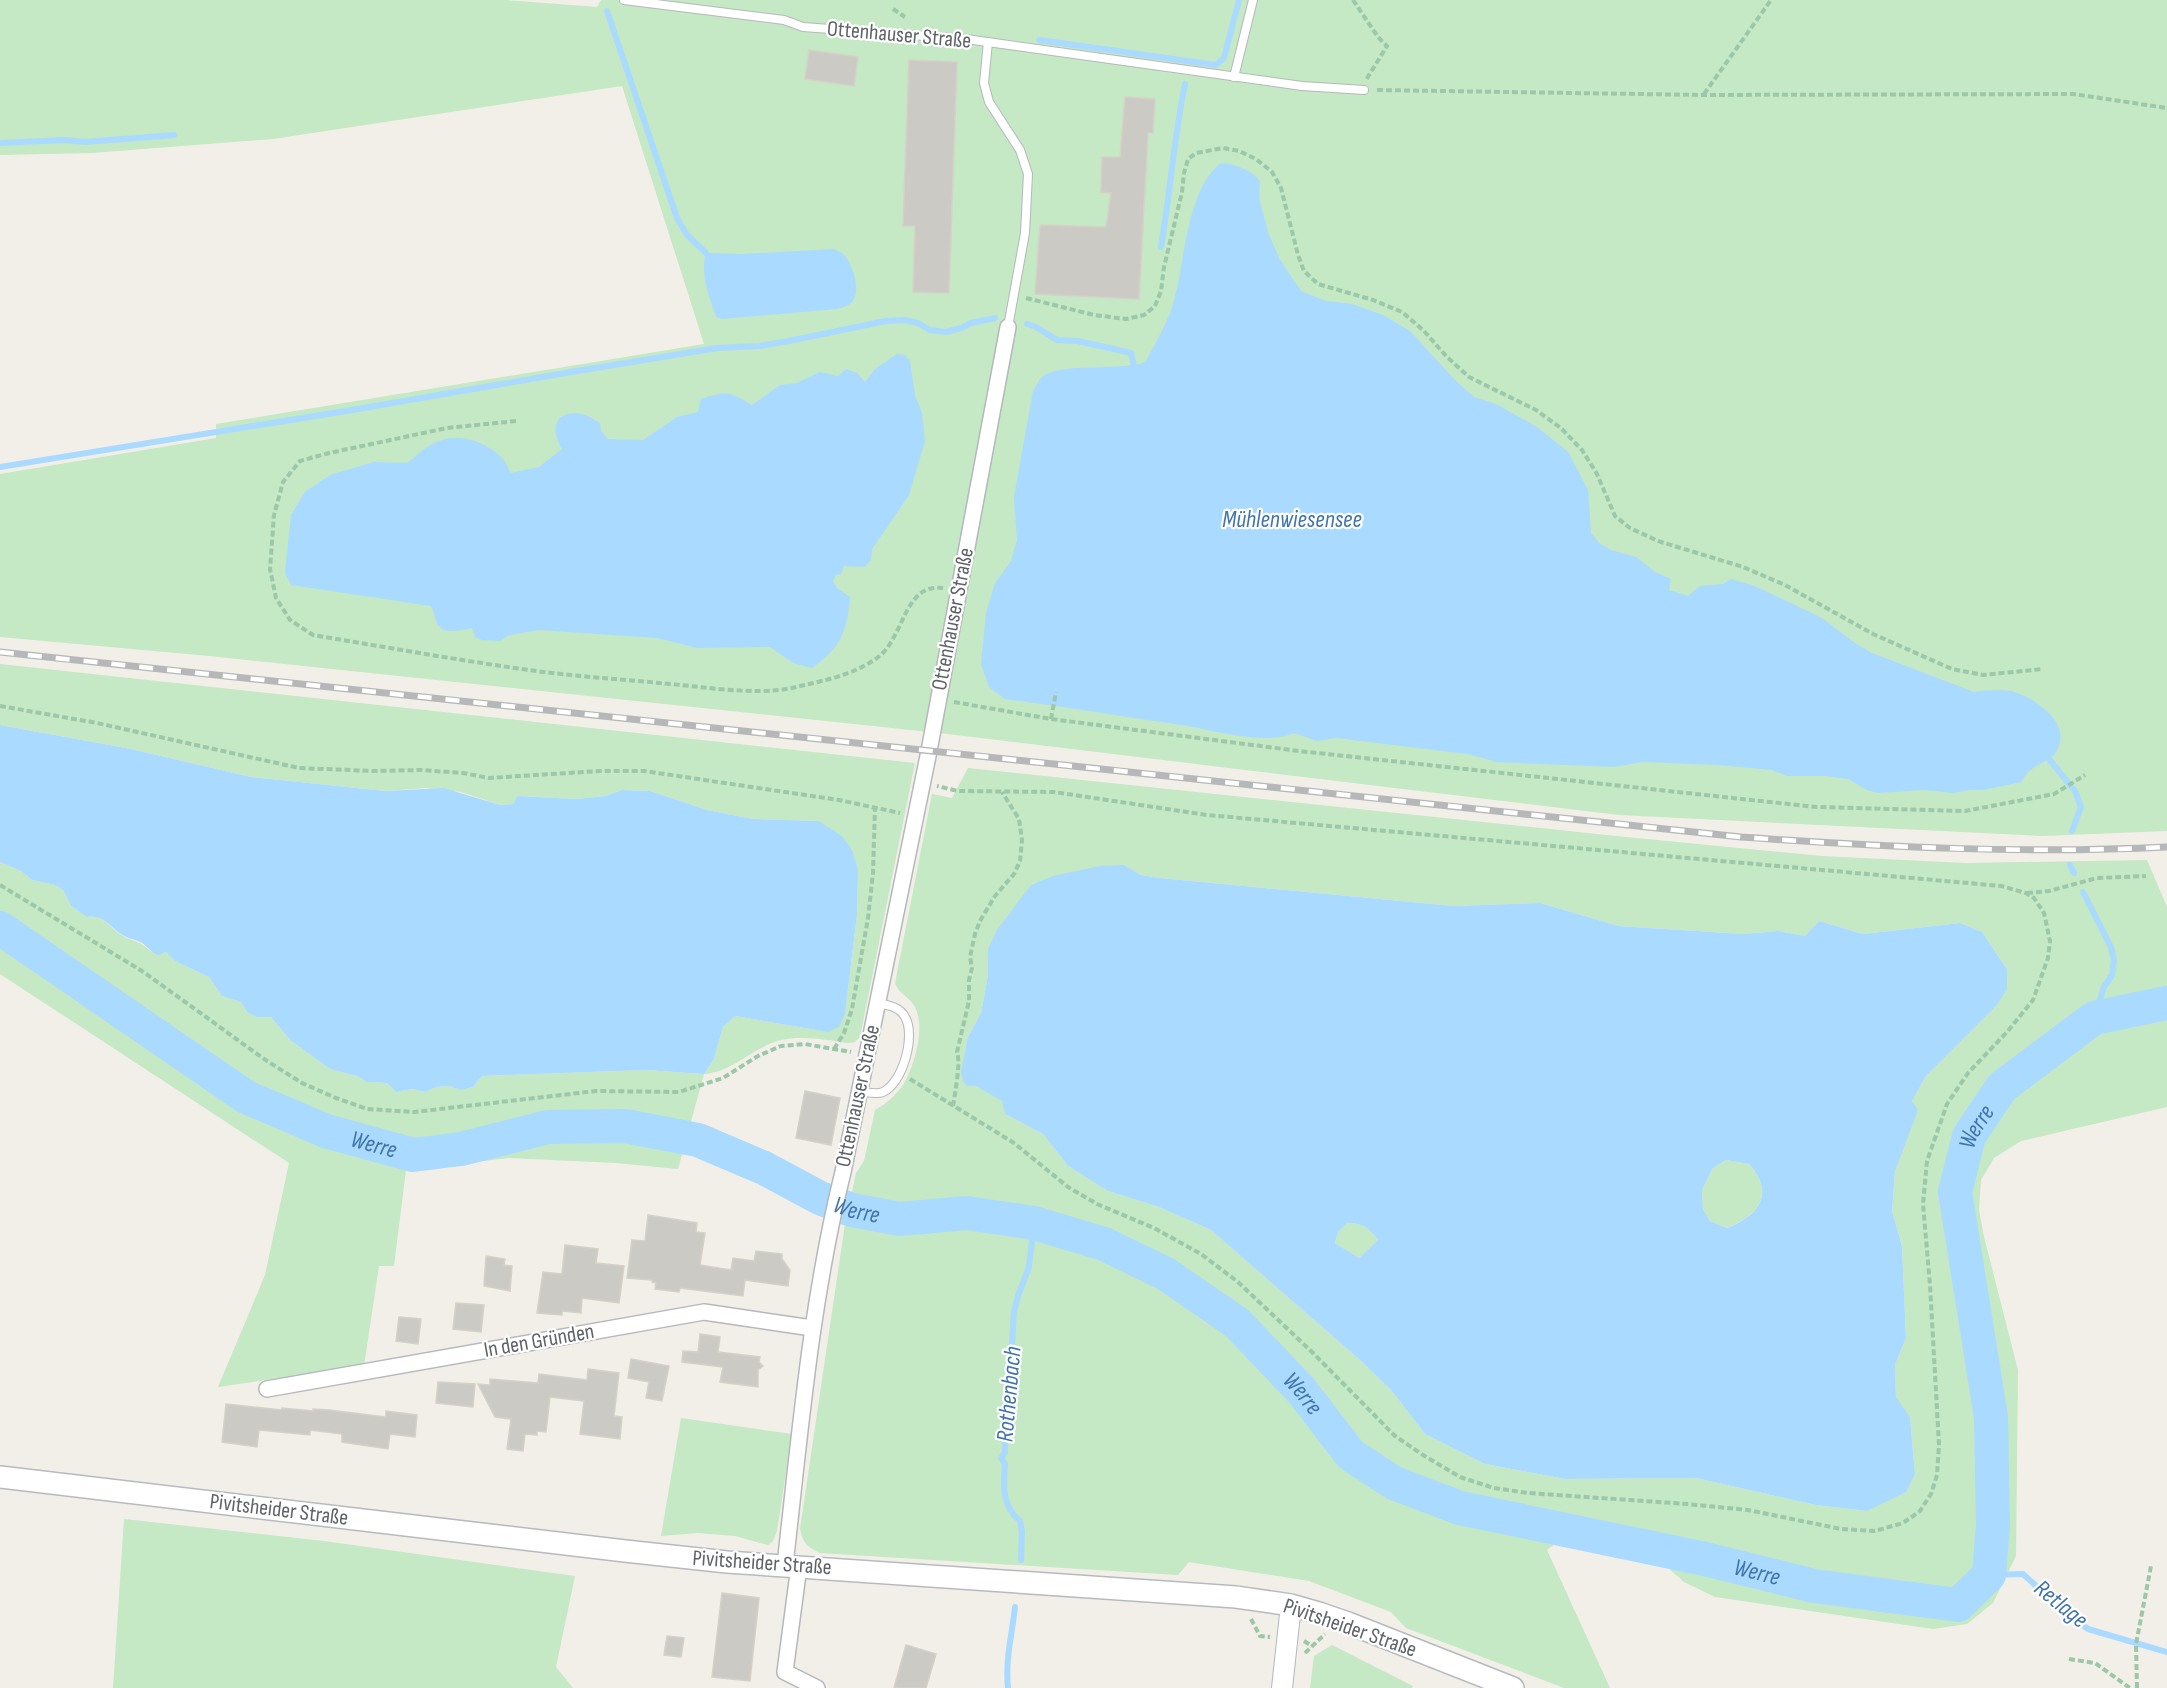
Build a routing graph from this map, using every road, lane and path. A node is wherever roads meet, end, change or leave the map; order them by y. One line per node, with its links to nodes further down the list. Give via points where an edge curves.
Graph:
1 (624, 0): 7 (lane, Ottenhauser Straße, via 784,20 803,27)
2 (1253, 0): 8 (lane)
3 (1353, 0): 9 (path, via 1387,46 1367,76)
4 (1771, 0): 10 (path)
5 (893, 9): 6 (path)
6 (905, 17)
7 (988, 42): 8 (lane); 12 (lane, Ottenhauser Straße, via 984,83 989,102 1020,150 1028,174 1025,233)
8 (1234, 77): 9 (lane)
9 (1364, 90): 10 (path)
10 (1703, 94): 11 (path, via 2073,94)
11 (2167, 108)
12 (1014, 295): 13 (lane, Ottenhauser Straße); 16 (path, via 1094,315 1126,319 1144,315 1155,306 1161,291 1188,159 1196,153 1223,148 1239,151 1272,172 1281,188 1304,271 1318,284 1402,312 1469,377 1536,410 1561,428 1597,474 1615,516 1630,528 1785,585 1873,634 1952,669 1983,675)
13 (1008, 327): 15 (street, Ottenhauser Straße)
14 (516, 421): 15 (path, via 447,428 300,461 283,482 274,515 270,569 276,598 291,620 313,634 530,671 739,690 788,688 848,674 878,658 893,643 913,600 922,590)
15 (959, 589): 18 (street, Ottenhauser Straße)
16 (2043, 669)
17 (1056, 692): 20 (path)
18 (938, 699): 20 (path); 22 (street, Ottenhauser Straße)
19 (0, 706): 24 (path, via 97,723 299,768 421,770 489,778 644,771)
20 (1051, 719): 21 (path, via 1310,752 1816,807 1965,811 2054,794)
21 (2085, 775)
22 (922, 783): 23 (path, via 958,791); 25 (street, Ottenhauser Straße)
23 (1002, 792): 28 (path, via 1054,792 1207,815 2001,886); 34 (path, via 1019,819 1020,861 980,921 971,946 969,1001 957,1052 960,1059)
24 (875, 807): 25 (path); 30 (path, via 868,918 852,1009)
25 (915, 816): 29 (street, Ottenhauser Straße)
26 (2146, 876): 28 (path, via 2097,878)
27 (0, 885): 30 (path, via 142,971 302,1083 367,1109 414,1112 596,1091 679,1092 723,1078 781,1046 806,1044)
28 (2026, 893): 34 (path, via 2044,913 2050,941 2033,1000 1968,1073 1947,1104 1927,1161 1923,1204 1938,1434 1937,1475 1920,1511 1903,1523 1875,1531 1841,1529 1748,1510 1528,1493 1460,1477 1395,1436 1246,1290 1200,1254 1078,1193 1014,1143)
29 (878, 1003): 31 (street, Ottenhauser Straße); 32 (lane, via 899,1009 909,1025 910,1041)
30 (834, 1049): 31 (path)
31 (867, 1055): 33 (street, Ottenhauser Straße)
32 (900, 1073): 33 (lane, via 883,1092); 34 (path)
33 (860, 1090): 35 (street, Ottenhauser Straße, via 830,1223)
34 (953, 1106)
35 (812, 1328): 36 (street, In den Gründen, via 704,1312); 38 (street, Ottenhauser Straße)
36 (267, 1389)
37 (0, 1477): 38 (main road, Pivitsheider Straße, via 625,1551)
38 (792, 1566): 40 (main road, Pivitsheider Straße); 42 (street, Ottenhauser Straße, via 785,1672)
39 (2151, 1566): 46 (path, via 2136,1644)
40 (1290, 1605): 43 (street); 44 (main road, Pivitsheider Straße, via 1348,1623)
41 (2069, 1659): 45 (path, via 2095,1663)
42 (817, 1688)
43 (1282, 1688)
44 (1512, 1688)
45 (2130, 1688)
46 (2137, 1688)

